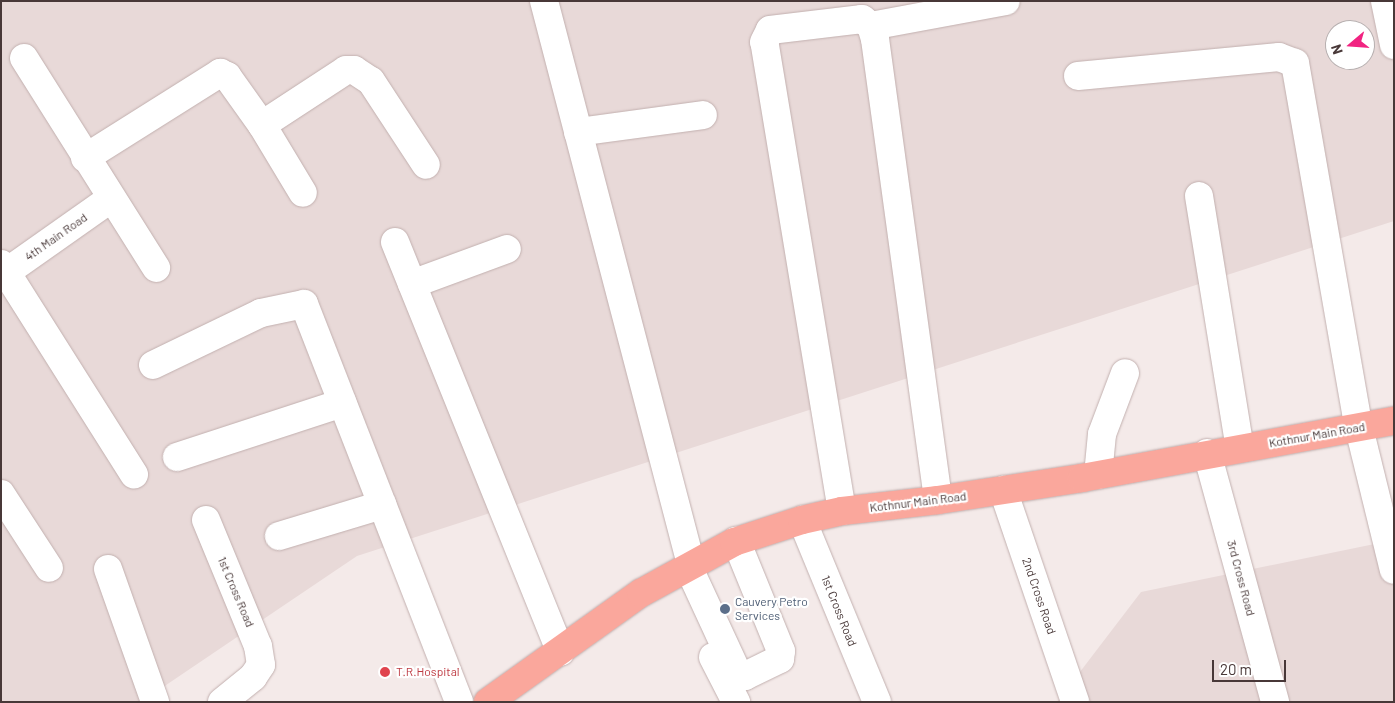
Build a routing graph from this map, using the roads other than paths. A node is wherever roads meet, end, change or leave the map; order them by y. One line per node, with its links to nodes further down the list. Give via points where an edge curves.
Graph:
1 (544, 1): 10 (street)
2 (1006, 1): 4 (street)
3 (1386, 1): 5 (street)
4 (871, 26): 33 (street); 35 (street, via 862,19 770,30 764,42)
5 (1394, 45)
6 (24, 58): 11 (street)
7 (1078, 76): 25 (street, via 1279,57 1295,63)
8 (702, 115): 10 (street)
9 (262, 125): 11 (street, via 228,76 220,73); 12 (street, via 346,70 354,70 370,82); 13 (street)
10 (578, 132): 42 (street)
11 (85, 158): 15 (street)
12 (426, 165)
13 (303, 192)
14 (1199, 196): 26 (street)
15 (110, 199): 18 (street); 19 (street, 4th Main Road)
16 (395, 242): 20 (street)
17 (507, 249): 20 (street)
18 (156, 268)
19 (3, 270): 29 (street)
20 (412, 284): 44 (street)
21 (153, 365): 23 (street, via 262,313 304,304)
22 (1126, 373): 30 (street, via 1102,434)
23 (342, 403): 28 (street); 34 (street)
24 (1394, 421): 25 (main road, Kothnur Main Road)
25 (1359, 428): 26 (main road, Kothnur Main Road); 43 (street)
26 (1240, 448): 27 (main road, Kothnur Main Road)
27 (1207, 453): 30 (main road, Kothnur Main Road); 52 (street, 3rd Cross Road)
28 (177, 457)
29 (134, 474)
30 (1098, 475): 31 (main road, Kothnur Main Road)
31 (1003, 490): 33 (main road, Kothnur Main Road); 51 (street, 2nd Cross Road)
32 (1, 494): 40 (street)
33 (938, 500): 35 (main road, Kothnur Main Road)
34 (382, 505): 38 (street); 47 (street)
35 (842, 511): 37 (main road, Kothnur Main Road)
36 (206, 520): 46 (street, 1st Cross Road, via 258,646 262,665 253,677)
37 (802, 520): 39 (main road, Kothnur Main Road); 50 (street, 1st Cross Road)
38 (279, 536)
39 (736, 542): 42 (main road, Kothnur Main Road); 42 (street, via 781,651 780,659 744,676 737,672)
40 (49, 568)
41 (108, 569): 45 (street)
42 (684, 569): 44 (main road, Kothnur Main Road, via 641,592); 49 (street)
43 (1394, 570)
44 (561, 652): 48 (main road, Kothnur Main Road)
45 (155, 702)
46 (222, 702)
47 (459, 702)
48 (488, 702)
49 (736, 702)
50 (877, 702)
51 (1075, 702)
52 (1274, 702)

